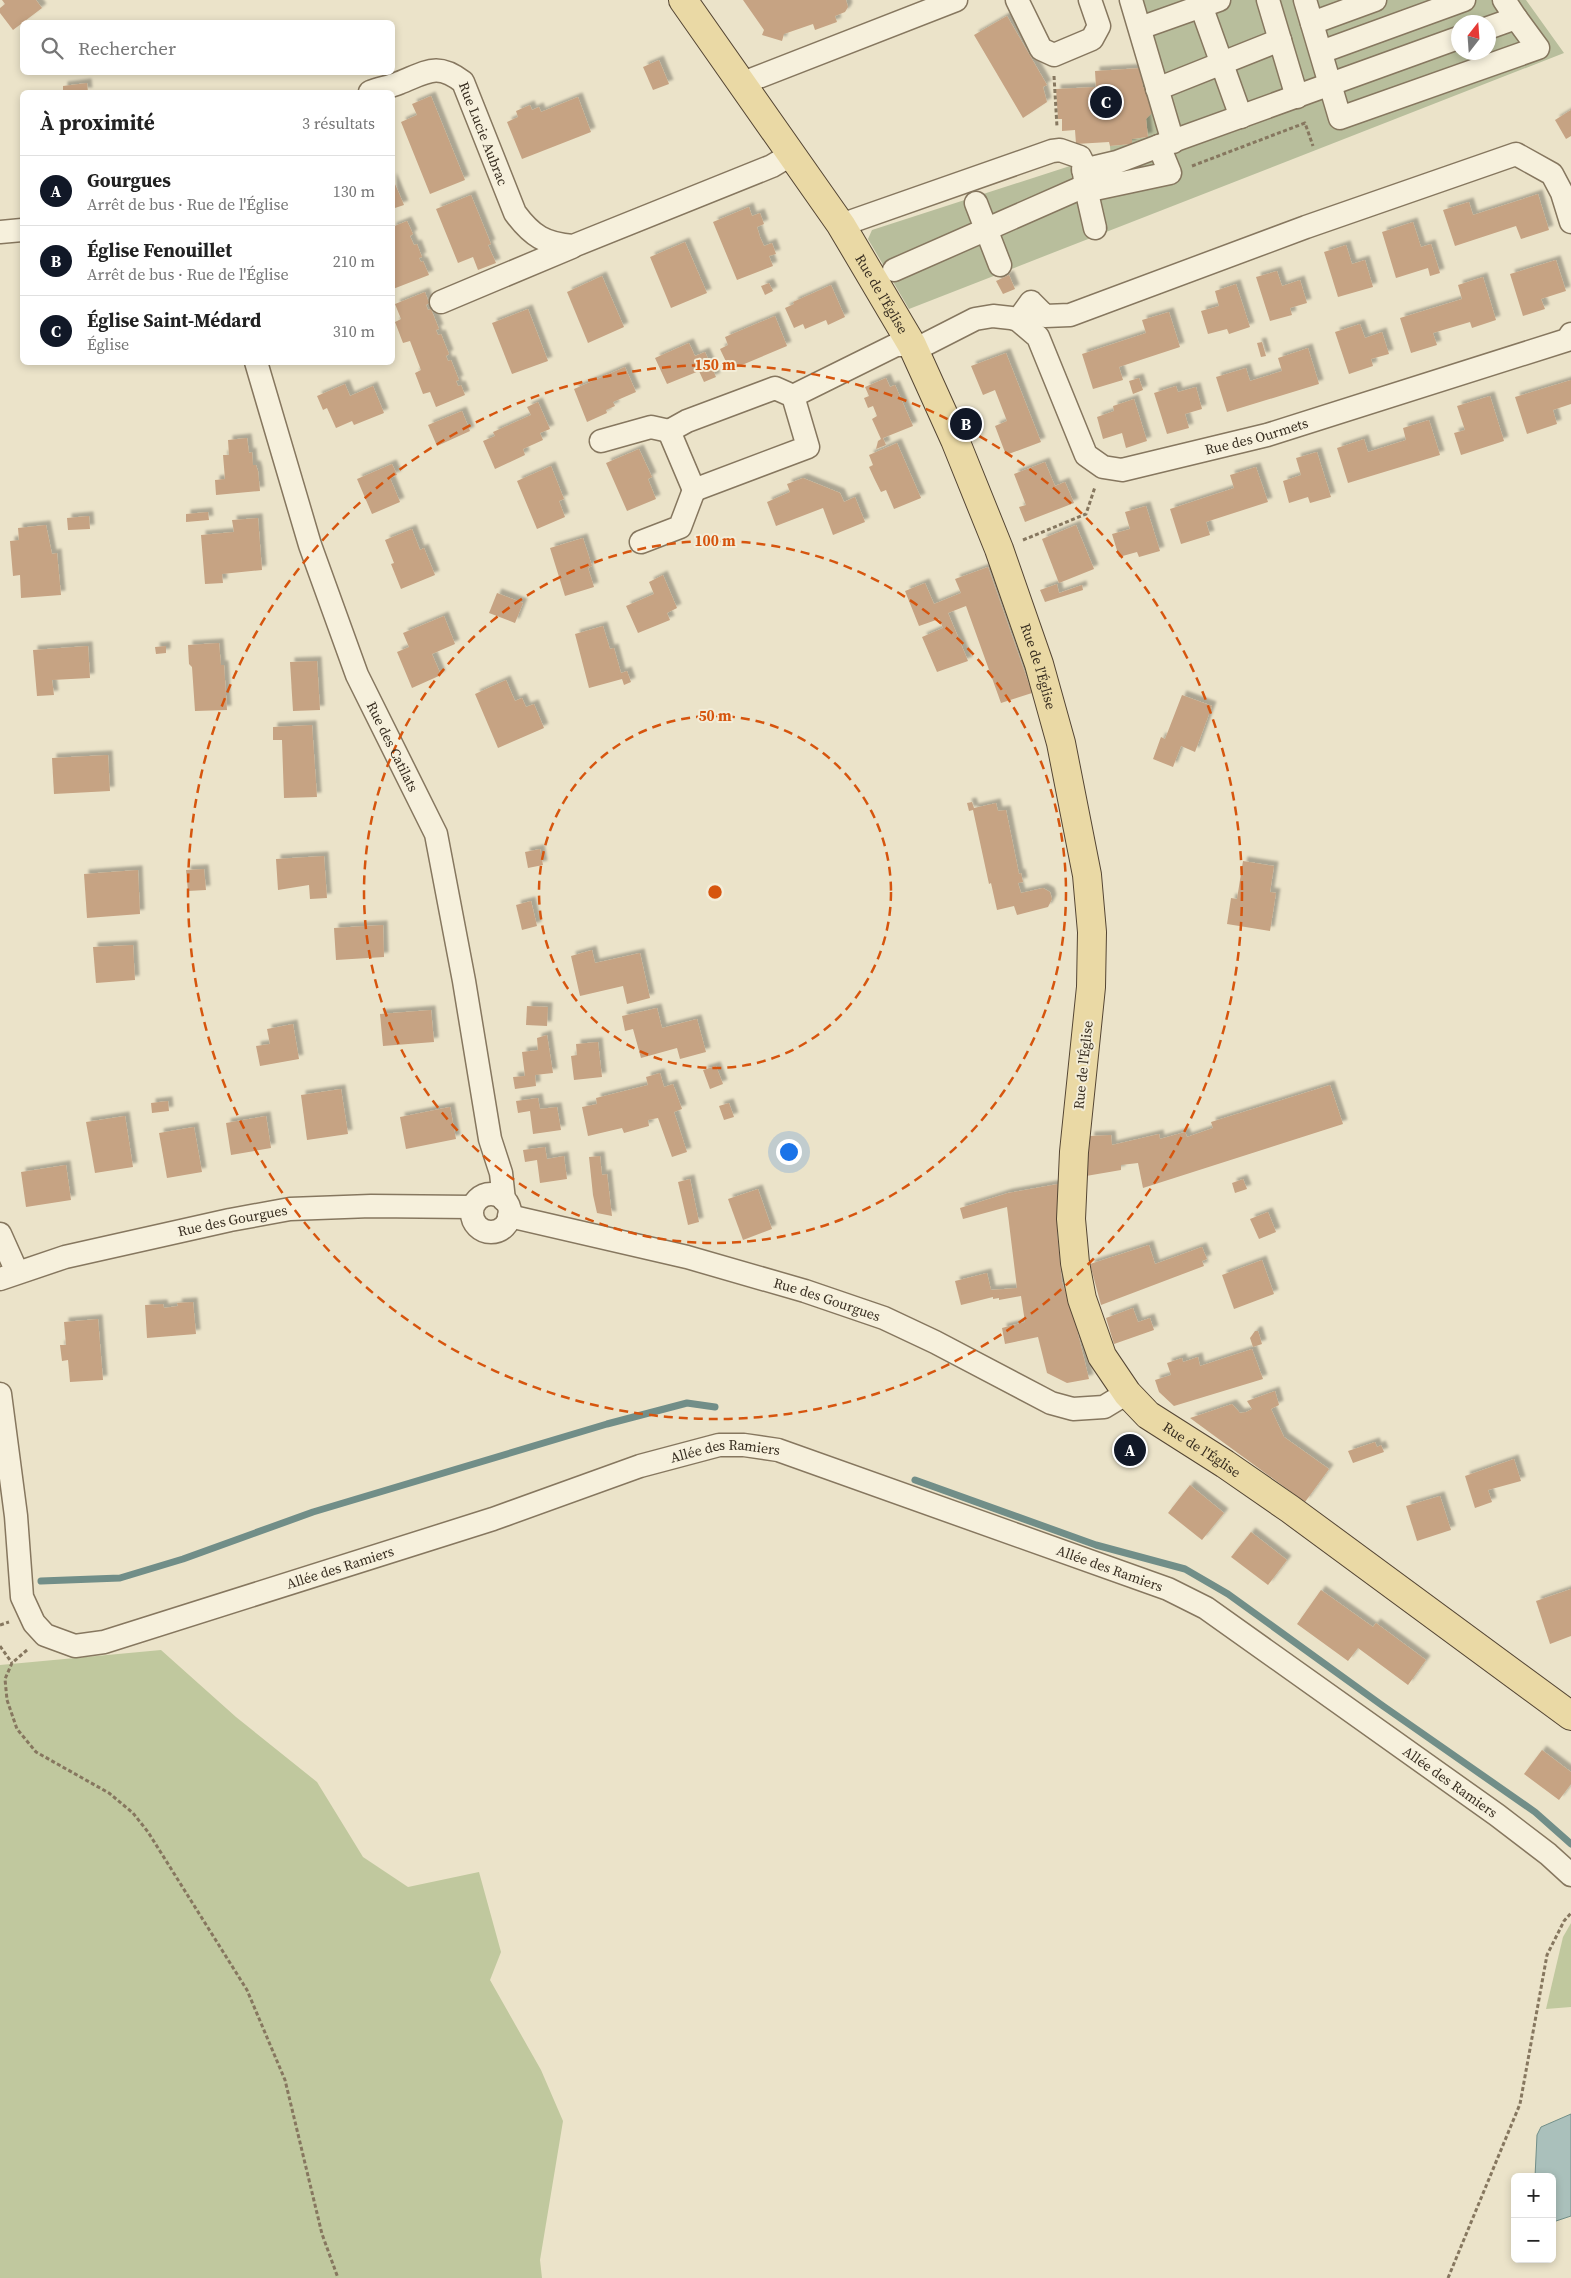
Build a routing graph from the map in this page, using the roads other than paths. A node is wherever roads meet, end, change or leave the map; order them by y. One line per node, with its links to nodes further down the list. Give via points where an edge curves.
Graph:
1 (683, 0): 20 (main road, Rue de l'Église)
2 (956, 0): 20 (street)
3 (1017, 0): 4 (street, via 1041,48 1054,55 1092,39 1099,26)
4 (1090, 0)
5 (1131, 0): 15 (street)
6 (1268, 0): 16 (street)
7 (1305, 0): 14 (street)
8 (1375, 0): 14 (street)
9 (1464, 0): 18 (street)
10 (1206, 2): 11 (street); 19 (street)
11 (1167, 9): 15 (street)
12 (1510, 9): 13 (street); 21 (street, via 1538,48 1340,118)
13 (1496, 21)
14 (1312, 23): 18 (street)
15 (1140, 28): 22 (street)
16 (1280, 40): 19 (street); 24 (street)
17 (1451, 41): 21 (street)
18 (1321, 52): 21 (street)
19 (1221, 63): 22 (street); 25 (street)
20 (743, 84): 27 (main road, Rue de l'Église)
21 (1331, 84): 24 (street)
22 (1157, 89): 26 (street)
23 (375, 90): 36 (street, Rue Lucie Aubrac, via 396,85 430,70 449,71 463,82 515,214 536,236 554,245)
24 (1297, 97): 25 (street)
25 (1241, 117): 26 (street)
26 (1166, 144): 28 (street, via 1118,162); 28 (street, via 1170,173)
27 (792, 154): 31 (main road, Rue de l'Église); 36 (street, via 772,166)
28 (1085, 185): 31 (street, via 1080,157 1060,150 1052,151); 32 (street); 33 (street)
29 (976, 203): 33 (street)
30 (1571, 222): 40 (street, via 1552,174 1516,154 1070,315 1045,316 1031,302)
31 (841, 225): 42 (main road, Rue de l'Église)
32 (1095, 228)
33 (986, 229): 37 (street); 38 (street)
34 (20, 230): 35 (street)
35 (0, 232)
36 (573, 246): 39 (street)
37 (1000, 266)
38 (894, 270)
39 (441, 302)
40 (1018, 320): 41 (street, Rue des Ourmets, via 1038,337 1086,455 1103,467 1122,470 1267,435 1567,340); 42 (street, via 993,316 975,319 924,344)
41 (1571, 334)
42 (912, 345): 44 (street, via 896,345); 52 (main road, Rue de l'Église, via 999,549 1039,664 1061,744 1087,875 1092,932 1091,987 1074,1152 1071,1219 1075,1263 1091,1328 1102,1356)
43 (257, 365): 49 (street, Rue des Catilats, via 310,545 357,674 436,834 490,1139 501,1173)
44 (793, 396): 45 (street, via 775,388 687,421); 47 (street, via 808,447)
45 (669, 431): 46 (street, via 652,426); 47 (street)
46 (601, 441)
47 (694, 490): 48 (street, via 680,527)
48 (641, 542)
49 (492, 1205): 51 (street, Rue des Gourgues, via 290,1209 65,1257); 52 (street, Rue des Gourgues, via 806,1291 884,1318 1052,1403 1073,1409 1104,1407)
50 (0, 1234): 51 (street)
51 (8, 1276)
52 (1126, 1393): 54 (main road, Rue de l'Église, via 1148,1415 1283,1504)
53 (0, 1394): 55 (street, Allée des Ramiers, via 14,1498 22,1597 34,1623 44,1635 75,1646 104,1642 493,1519 640,1466 719,1445 778,1450 1168,1589 1206,1608 1497,1815)
54 (1571, 1716)
55 (1571, 1875)

